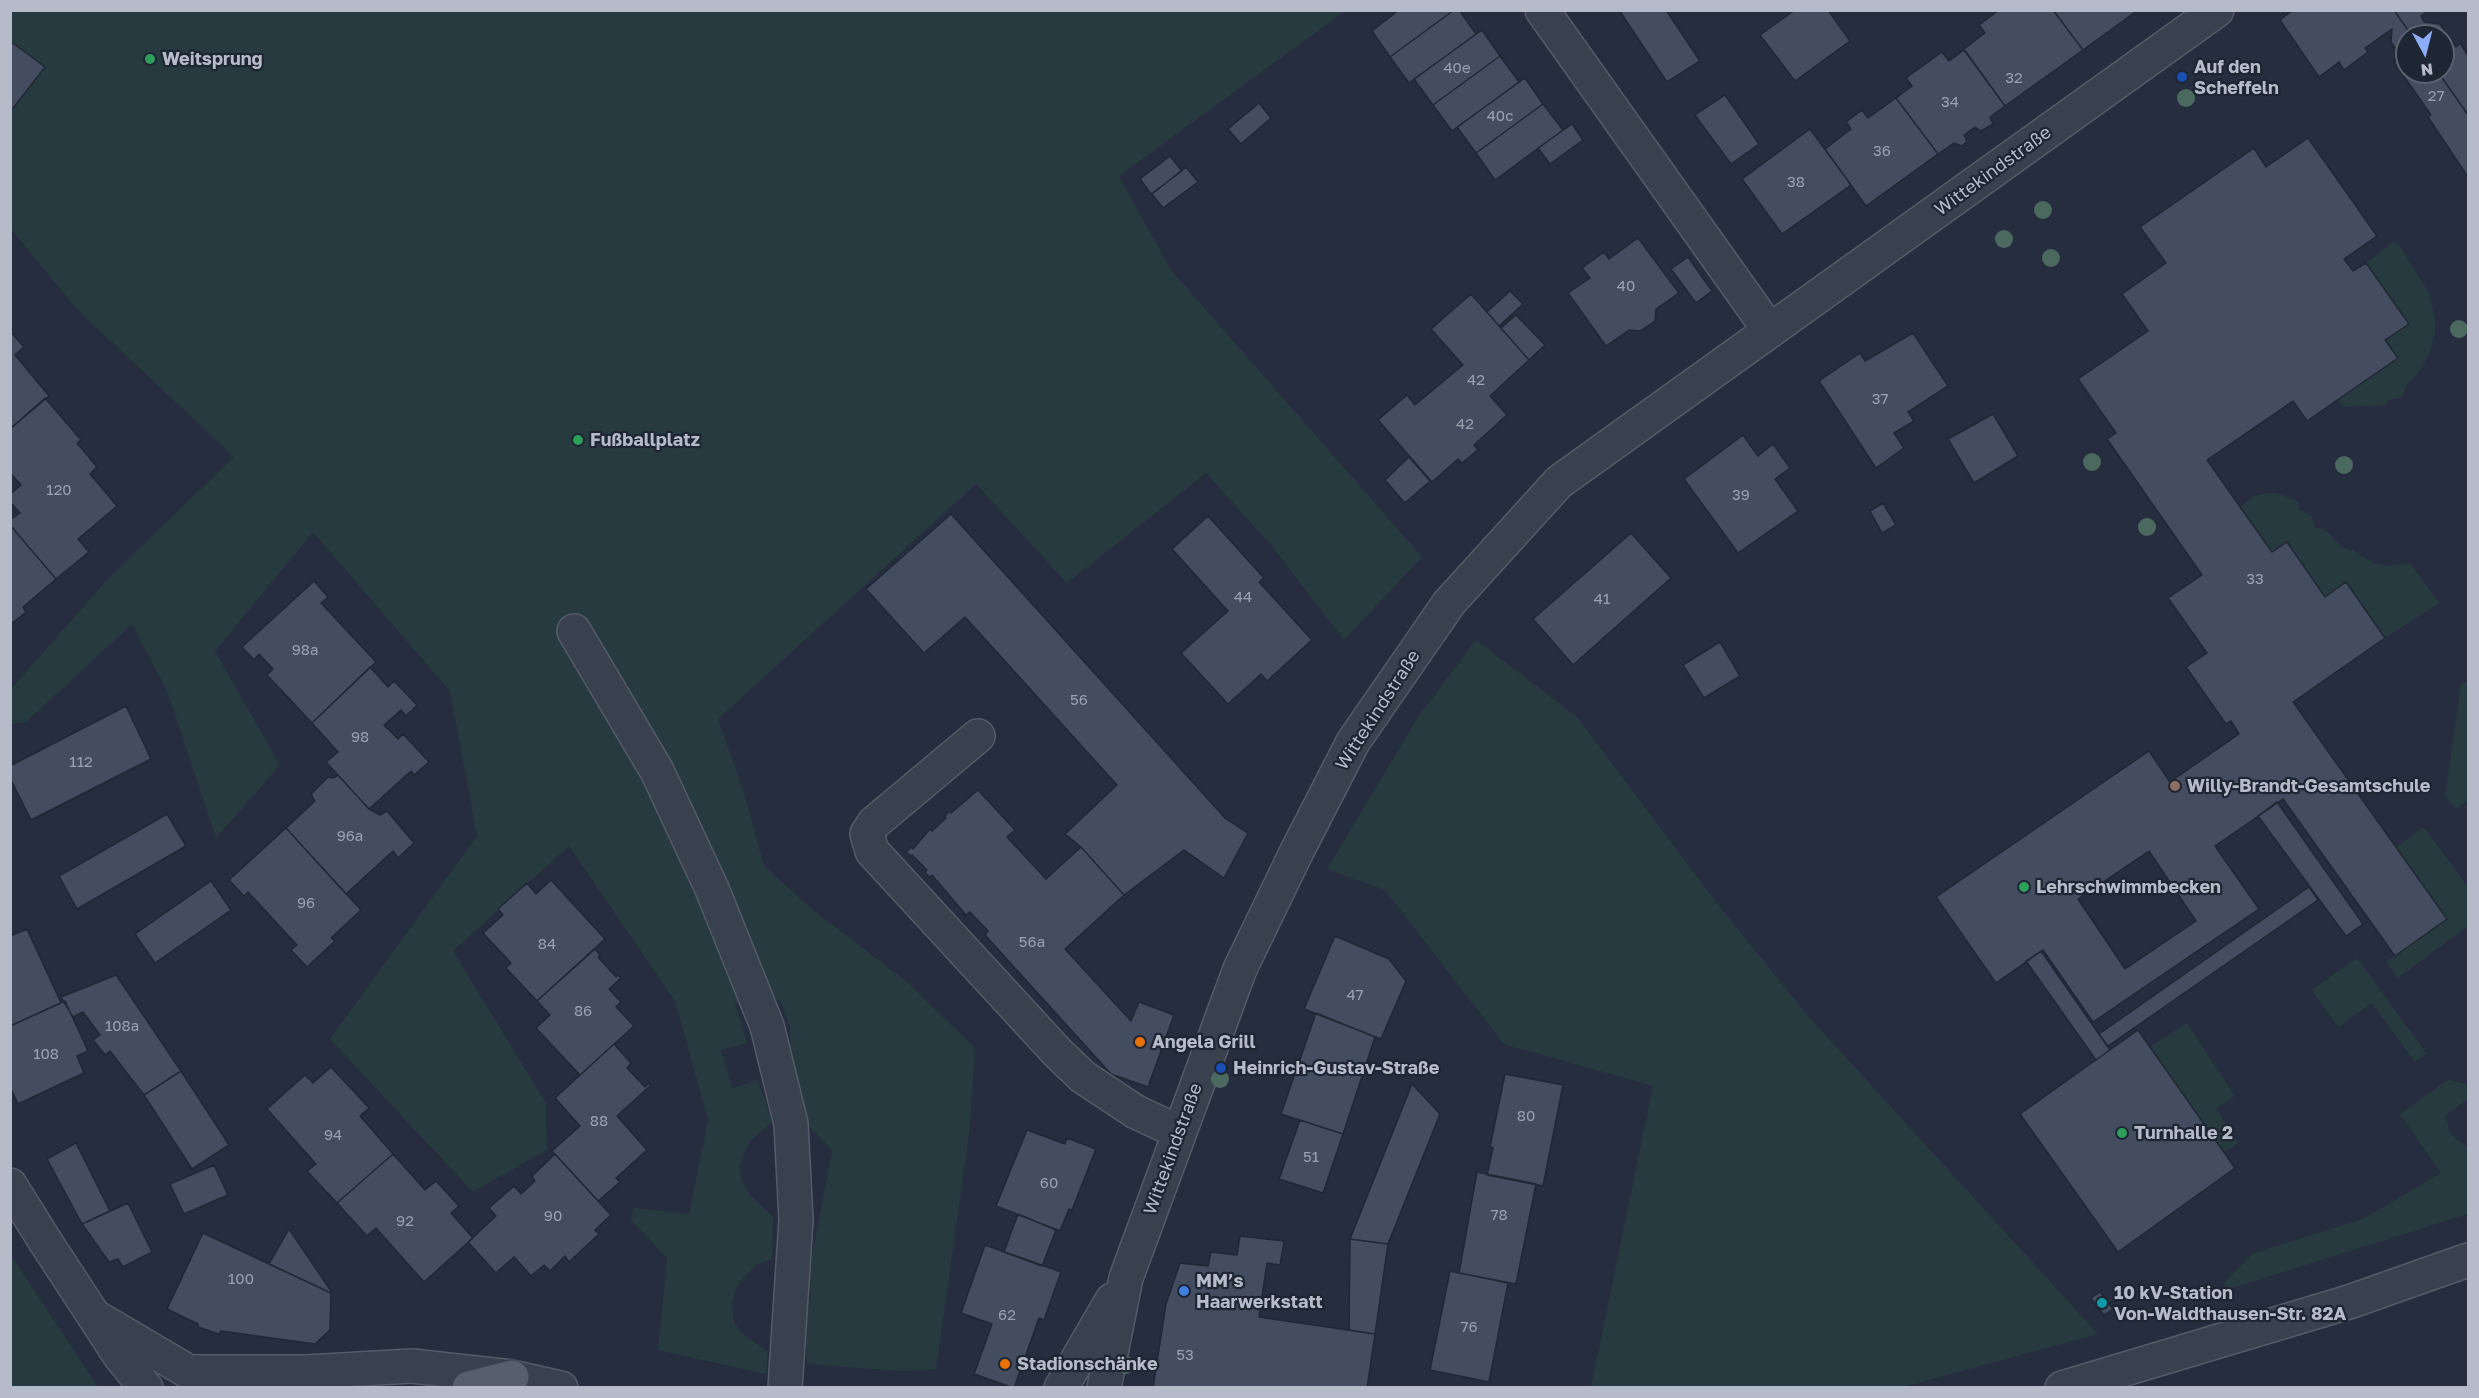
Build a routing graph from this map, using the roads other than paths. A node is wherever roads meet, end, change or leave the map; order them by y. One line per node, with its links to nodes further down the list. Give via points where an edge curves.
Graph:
1 (1542, 10): 3 (street)
2 (2217, 10): 3 (street, Wittekindstraße)
3 (1770, 331): 6 (street, Wittekindstraße, via 1559,482 1449,603 1353,742 1296,853 1240,969)
4 (574, 631): 15 (street, via 657,771 712,889 767,1026 791,1124 796,1220)
5 (978, 736): 6 (street, via 874,823 867,834 872,851 1083,1077 1115,1100)
6 (1179, 1132): 9 (street, Wittekindstraße)
7 (10, 1185): 10 (street)
8 (2469, 1260): 18 (street, via 2349,1302)
9 (1125, 1278): 16 (street, Wittekindstraße); 17 (street, Wittekindstraße)
10 (94, 1316): 11 (street, via 189,1372 306,1372 412,1365); 12 (street)
11 (512, 1377): 13 (main road); 14 (street)
12 (146, 1388)
13 (469, 1388)
14 (561, 1388)
15 (785, 1388)
16 (1061, 1388)
17 (1104, 1388)
18 (2062, 1388)

